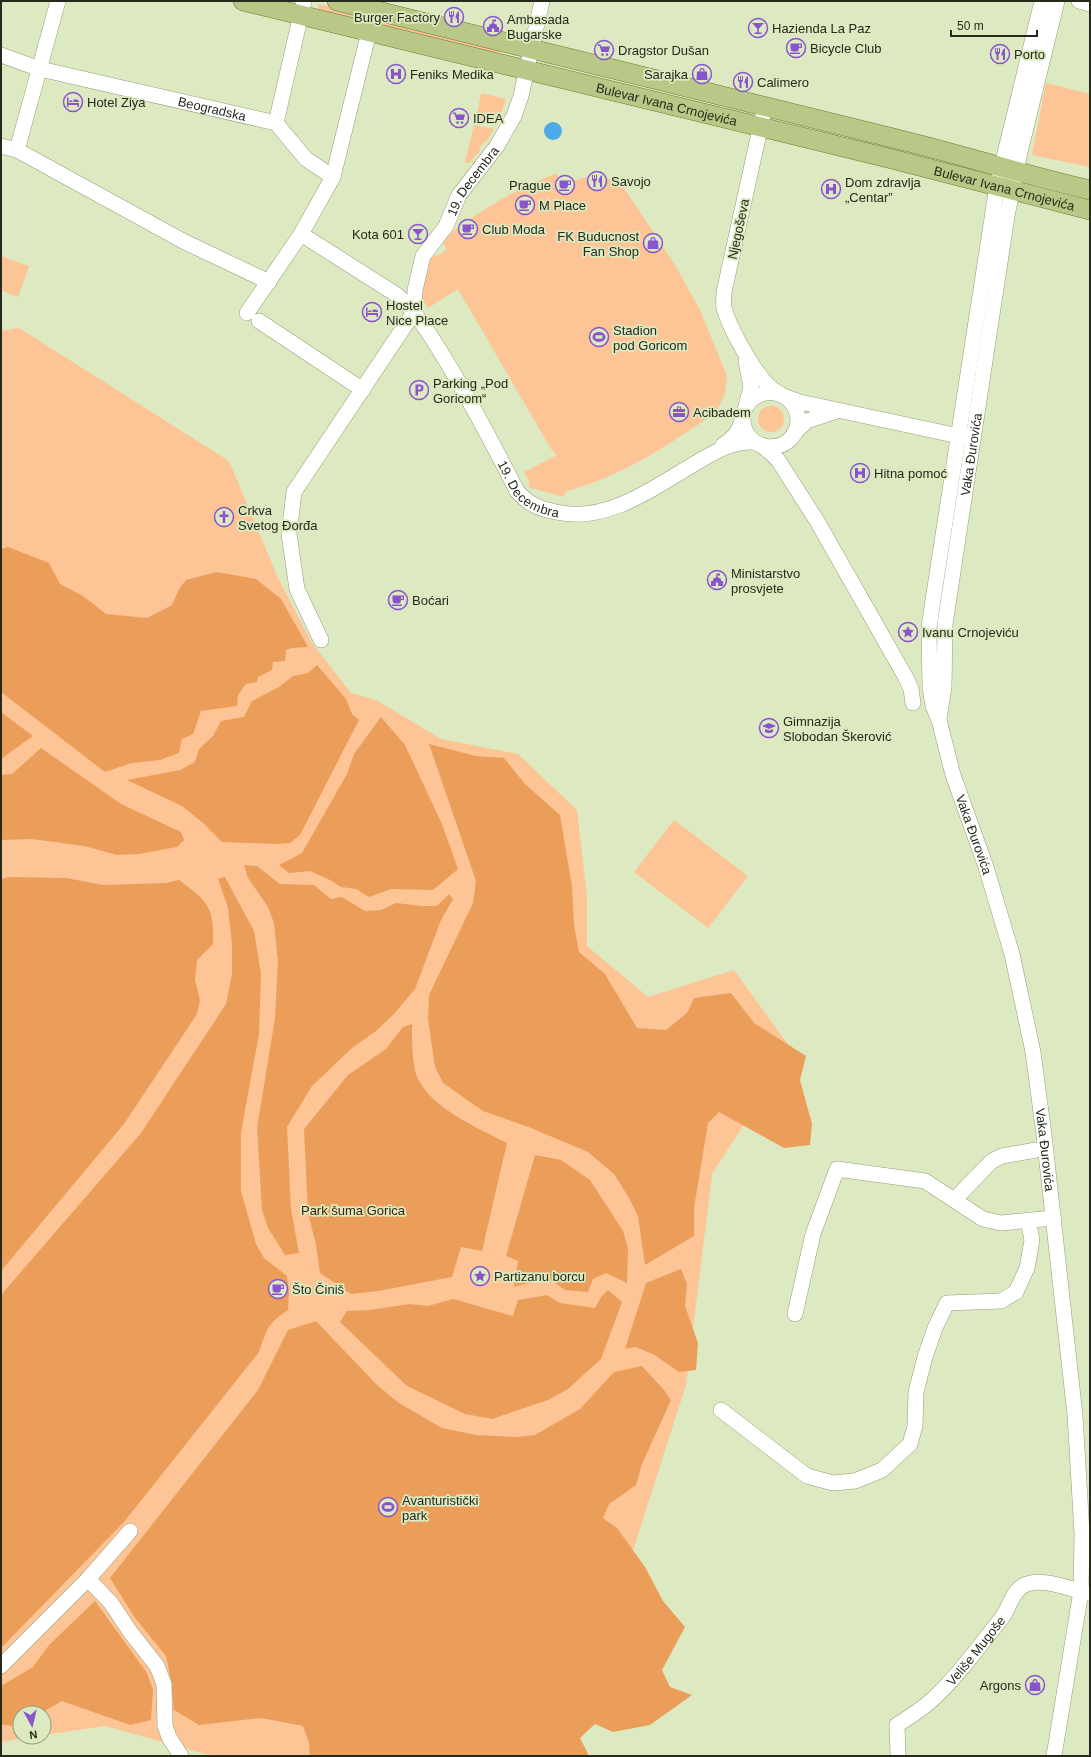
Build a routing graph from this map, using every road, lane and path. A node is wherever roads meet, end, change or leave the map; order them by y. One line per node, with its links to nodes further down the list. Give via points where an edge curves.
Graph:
1 (58, 1): 13 (street)
2 (243, 1): 9 (main road, Bulevar Ivana Crnojevića)
3 (337, 1): 11 (main road, Bulevar Ivana Crnojevića)
4 (542, 1): 11 (street, 19. Decembra)
5 (1042, 1): 21 (street)
6 (1057, 1): 21 (street)
7 (1079, 1): 8 (street)
8 (1090, 4)
9 (303, 8): 10 (main road, Bulevar Ivana Crnojevića); 16 (street)
10 (369, 32): 14 (main road, Bulevar Ivana Crnojevića); 20 (street)
11 (531, 49): 14 (street, 19. Decembra); 15 (main road, Bulevar Ivana Crnojevića)
12 (1, 56): 13 (street, Beogradska)
13 (40, 68): 16 (street, Beogradska); 19 (street)
14 (526, 70): 17 (main road, Bulevar Ivana Crnojevića); 26 (street, 19. Decembra, via 521,96 511,123 497,146 459,194 446,226 422,256 414,290)
15 (765, 106): 17 (street, Njegoševa); 21 (main road, Bulevar Ivana Crnojevića, via 971,157)
16 (276, 123): 20 (street, via 306,159)
17 (760, 127): 21 (main road, Bulevar Ivana Crnojevića); 27 (street, Njegoševa, via 723,299 725,310)
18 (1, 146): 19 (street)
19 (17, 150): 25 (street, via 183,241)
20 (333, 177): 24 (street)
21 (1007, 179): 22 (main road, Bulevar Ivana Crnojevića); 23 (main road, Bulevar Ivana Crnojevića); 33 (street, Vaka Đurovića); 34 (street, Vaka Đurovića)
22 (1090, 190)
23 (1090, 210)
24 (302, 234): 25 (street); 26 (street, 19. Decembra, via 397,295)
25 (269, 282): 28 (street, via 253,317)
26 (414, 312): 28 (street); 36 (street, 19. Decembra, via 467,395 517,491 535,506 570,514 601,512 644,493)
27 (743, 348): 29 (street, via 766,384); 31 (street, 19. Decembra, via 751,387)
28 (363, 390): 38 (street, via 294,492 289,534 297,589)
29 (783, 396): 30 (street, Vaka Đurovića); 31 (street, via 768,392 760,394 751,400); 32 (street, via 793,404 797,415 797,426)
30 (838, 411): 32 (street, via 807,421); 33 (street, Vaka Đurovića)
31 (744, 412): 35 (street, via 746,432); 36 (street, 19. Decembra, via 736,434)
32 (792, 436): 35 (street, via 775,447); 37 (street, via 786,459)
33 (958, 437): 34 (street); 40 (street, Vaka Đurovića, via 930,628 930,687)
34 (973, 439): 40 (street, Vaka Đurovića, via 945,624 944,687)
35 (758, 444): 36 (street, 19. Decembra, via 735,443); 37 (street, via 774,456)
36 (717, 451)
37 (793, 483): 39 (street, via 906,676)
38 (322, 640)
39 (913, 703)
40 (939, 720): 43 (street, Vaka Đurovića, via 953,775 986,867 1018,978 1033,1052)
41 (1036, 1150): 42 (street, via 1002,1156 992,1162)
42 (954, 1200): 44 (street, via 983,1218 1001,1223); 45 (street, via 925,1180 837,1169 813,1234)
43 (1053, 1218): 44 (street); 49 (street, Vaka Đurovića, via 1075,1422)
44 (1028, 1220): 46 (street, via 1032,1240 1027,1268 1016,1292 1001,1301 947,1303 935,1328 921,1371 916,1392 915,1426 910,1444 882,1470 854,1481 833,1483 807,1476)
45 (795, 1314)
46 (721, 1410)
47 (130, 1531): 48 (street)
48 (88, 1579): 50 (street); 51 (street, via 111,1603 157,1666 164,1684 165,1726 168,1737)
49 (1086, 1592): 52 (street, Veliše Mugoše, via 1063,1586 1033,1583 1019,1589 1002,1618 948,1683 926,1705 897,1725); 53 (street, Vaka Đurovića)
50 (1, 1666)
51 (181, 1756)
52 (898, 1756)
53 (1054, 1756)

